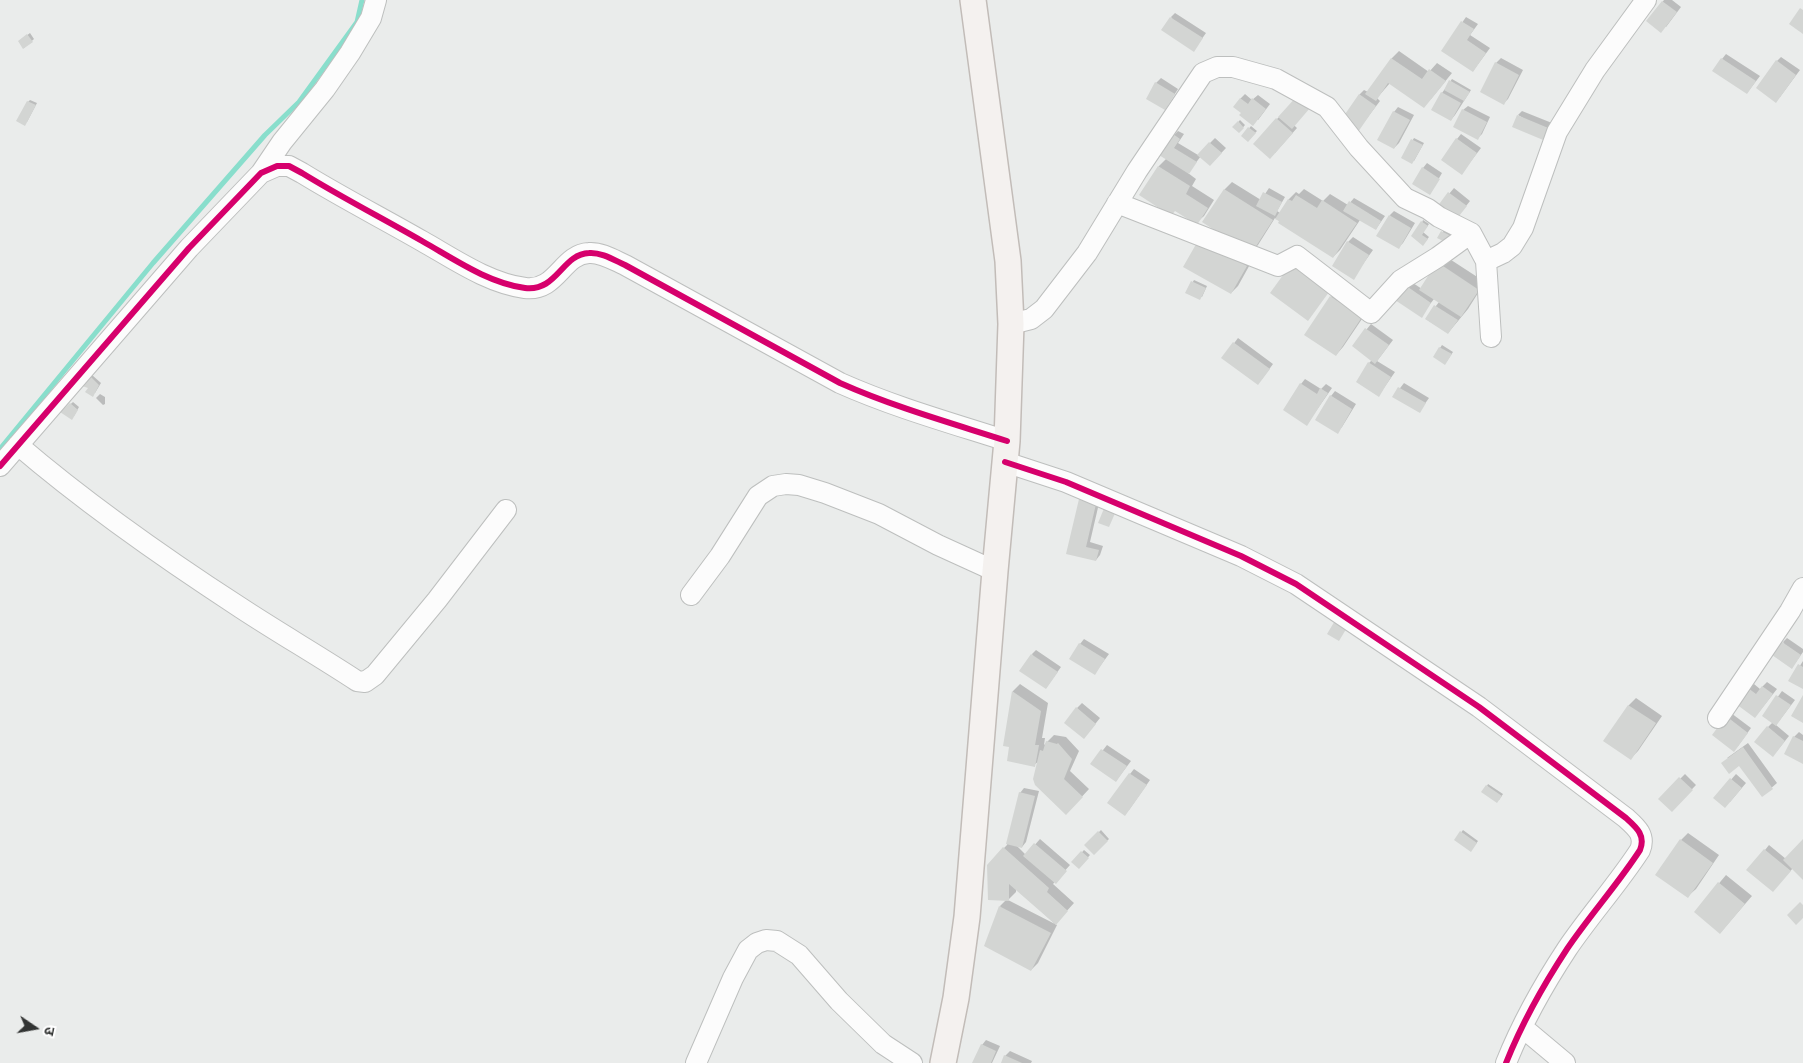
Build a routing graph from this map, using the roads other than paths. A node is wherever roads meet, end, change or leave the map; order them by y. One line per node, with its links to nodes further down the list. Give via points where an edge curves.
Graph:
1 (376, 0): 4 (street, via 371,18 350,53)
2 (973, 0): 8 (main road, via 1008,262)
3 (1646, 0): 7 (street, via 1595,70 1556,132 1522,228 1512,246)
4 (261, 173): 10 (street, via 189,248); 11 (street, via 277,166 288,166 467,266 524,288 541,287 570,261 583,254 600,254 840,383)
5 (1117, 203): 6 (street, via 1278,266 1297,256 1371,313 1401,280); 6 (street, via 1203,73 1217,67 1233,67 1276,79 1327,108 1405,198); 8 (street, via 1087,253 1044,309 1031,319)
6 (1472, 233): 7 (street)
7 (1486, 261): 9 (street)
8 (1011, 324): 11 (main road)
9 (1491, 337)
10 (18, 445): 12 (street); 13 (street, via 63,484 188,572 293,642 363,682 371,680 399,648)
11 (1006, 452): 14 (main road); 18 (street, via 1066,482 1241,556 1296,584 1479,707 1638,829 1642,839 1640,850 1567,949)
12 (0, 466)
13 (506, 510)
14 (994, 571): 16 (street, via 938,546 880,514 799,485 786,484 773,486 758,496); 21 (main road, via 967,917)
15 (1803, 588): 17 (street)
16 (691, 595)
17 (1718, 718)
18 (1522, 1027): 22 (street); 23 (street)
19 (696, 1063): 20 (street, via 748,950 766,940 778,942 799,955 839,1002 883,1044)
20 (912, 1063)
21 (943, 1063)
22 (1506, 1063)
23 (1565, 1063)

